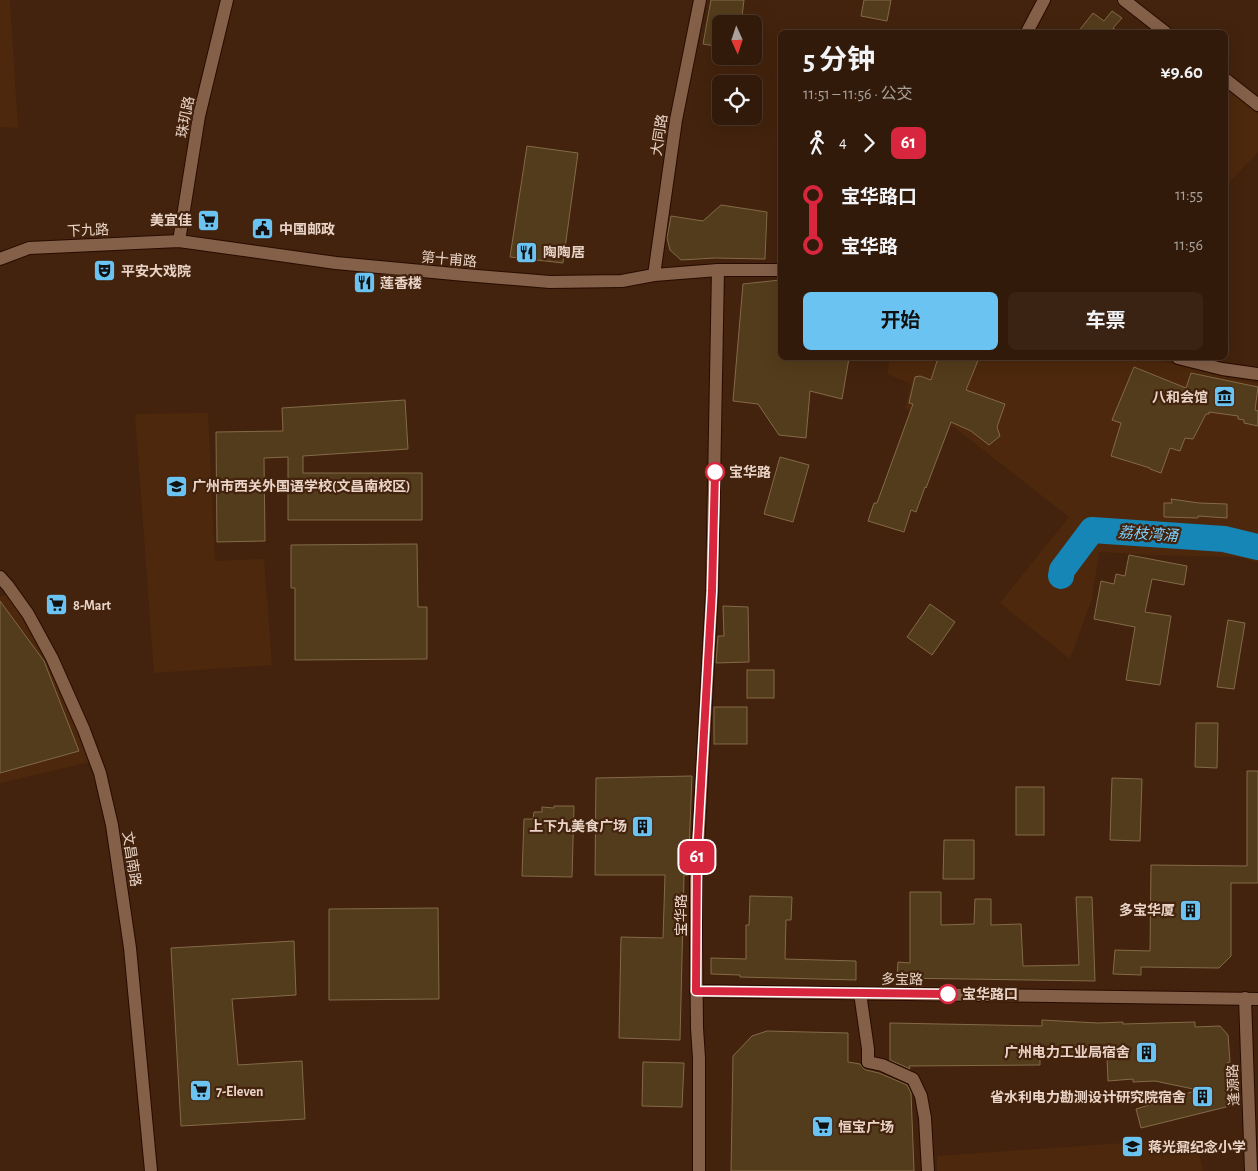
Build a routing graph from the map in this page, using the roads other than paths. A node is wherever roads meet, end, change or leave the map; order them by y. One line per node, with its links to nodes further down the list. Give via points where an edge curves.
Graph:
1 (227, 0): 9 (street, 珠玑路, via 199,116)
2 (700, 0): 13 (street, 大同路, via 676,120)
3 (1044, 0): 5 (street)
4 (1124, 0): 6 (street)
5 (1028, 30)
6 (1163, 30)
7 (1228, 81): 8 (street)
8 (1258, 105)
9 (180, 241): 10 (street, 下九路, via 29,248); 13 (street, 第十甫路, via 336,263 550,282 622,281)
10 (0, 259)
11 (718, 270): 12 (street, 第十甫路); 13 (street, 第十甫路); 17 (street, 宝华路, via 712,580 697,856)
12 (778, 270)
13 (654, 275)
14 (1186, 360): 15 (street)
15 (1258, 374)
16 (0, 577): 20 (street, 文昌南路, via 28,614 52,658 100,773 112,825 130,948)
17 (696, 991): 18 (street, 多宝路); 21 (street, 宝华路)
18 (860, 993): 19 (street, 多宝路); 22 (street, via 868,1062 913,1079 920,1096 925,1118)
19 (1252, 998): 23 (street, 逢源路)
20 (151, 1171)
21 (699, 1171)
22 (928, 1171)
23 (1251, 1171)

